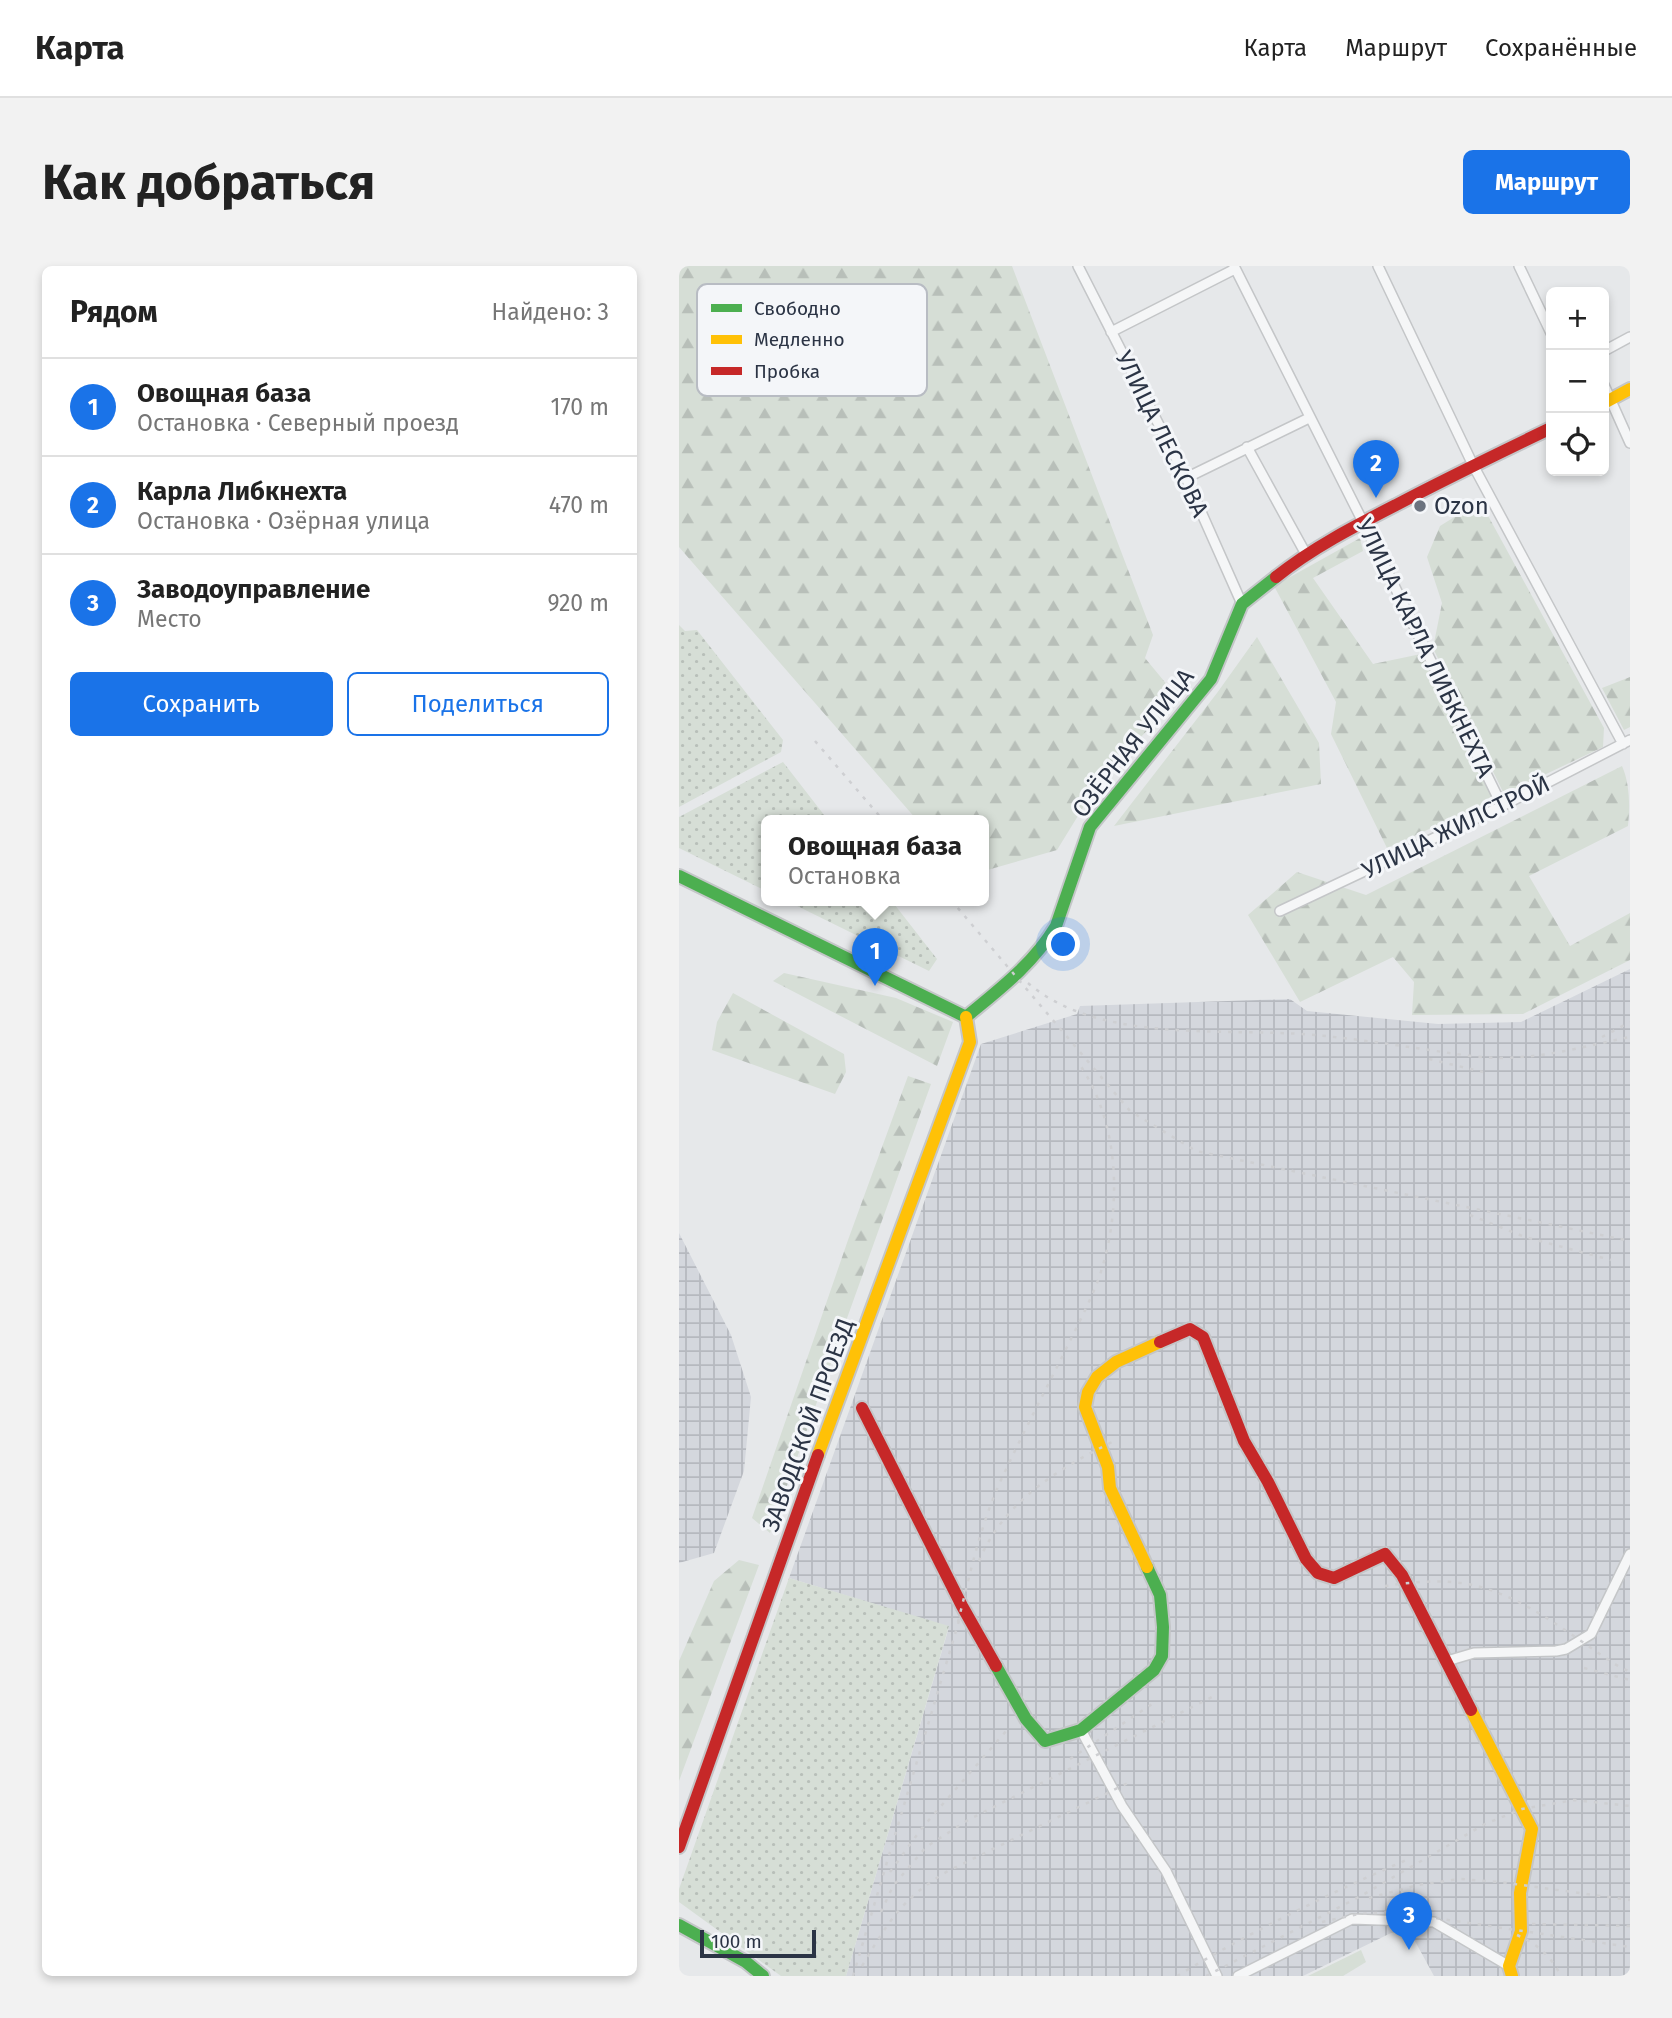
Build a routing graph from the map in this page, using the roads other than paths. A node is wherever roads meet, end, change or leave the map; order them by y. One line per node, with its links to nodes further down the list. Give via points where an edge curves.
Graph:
1 (1078, 266): 6 (street, УЛИЦА ЛЕСКОВА)
2 (1378, 266): 16 (street)
3 (1519, 266): 5 (street)
4 (1234, 267): 6 (street); 12 (street, УЛИЦА КАРЛА ЛИБКНЕХТА)
5 (1546, 323)
6 (1111, 332): 17 (street, УЛИЦА ЛЕСКОВА)
7 (1630, 337): 8 (street)
8 (1606, 350)
9 (1630, 389): 10 (street)
10 (1609, 400)
11 (1609, 405): 14 (street)
12 (1309, 418): 15 (street); 18 (street, УЛИЦА КАРЛА ЛИБКНЕХТА)
13 (1546, 430): 16 (street, ОЗЁРНАЯ УЛИЦА)
14 (1630, 443)
15 (1247, 447): 17 (street); 19 (street)
16 (1473, 465): 18 (street, ОЗЁРНАЯ УЛИЦА); 21 (street)
17 (1186, 478): 20 (street, УЛИЦА ЛЕСКОВА)
18 (1363, 522): 19 (street, ОЗЁРНАЯ УЛИЦА); 22 (street, УЛИЦА КАРЛА ЛИБКНЕХТА)
19 (1307, 556): 20 (street, ОЗЁРНАЯ УЛИЦА)
20 (1242, 604): 25 (street, ОЗЁРНАЯ УЛИЦА, via 1211,679 1090,827 1048,941)
21 (1627, 742): 22 (street, УЛИЦА ЖИЛСТРОЙ)
22 (1502, 806): 24 (street, УЛИЦА ЖИЛСТРОЙ)
23 (679, 876): 25 (street)
24 (1280, 911)
25 (966, 1017): 31 (street, ЗАВОДСКОЙ ПРОЕЗД, via 969,1042)
26 (862, 1408): 30 (street, via 1026,1719 1045,1741)
27 (1630, 1554): 28 (street)
28 (1626, 1572): 29 (street, via 1591,1634 1566,1649 1473,1653)
29 (1447, 1661): 30 (street, via 1402,1575 1385,1554 1334,1577 1318,1573 1306,1559 1244,1441 1203,1337 1190,1329 1117,1362 1097,1377 1088,1392 1086,1408 1108,1467 1110,1488 1160,1595 1163,1627 1162,1656 1154,1670); 33 (street, via 1532,1829 1521,1893 1521,1931)
30 (1081, 1730): 35 (street, via 1122,1805 1166,1871)
31 (679, 1847)
32 (679, 1924): 34 (street)
33 (1511, 1971): 36 (street, via 1434,1922 1352,1919)
34 (763, 1976)
35 (1217, 1976)
36 (1238, 1976)

